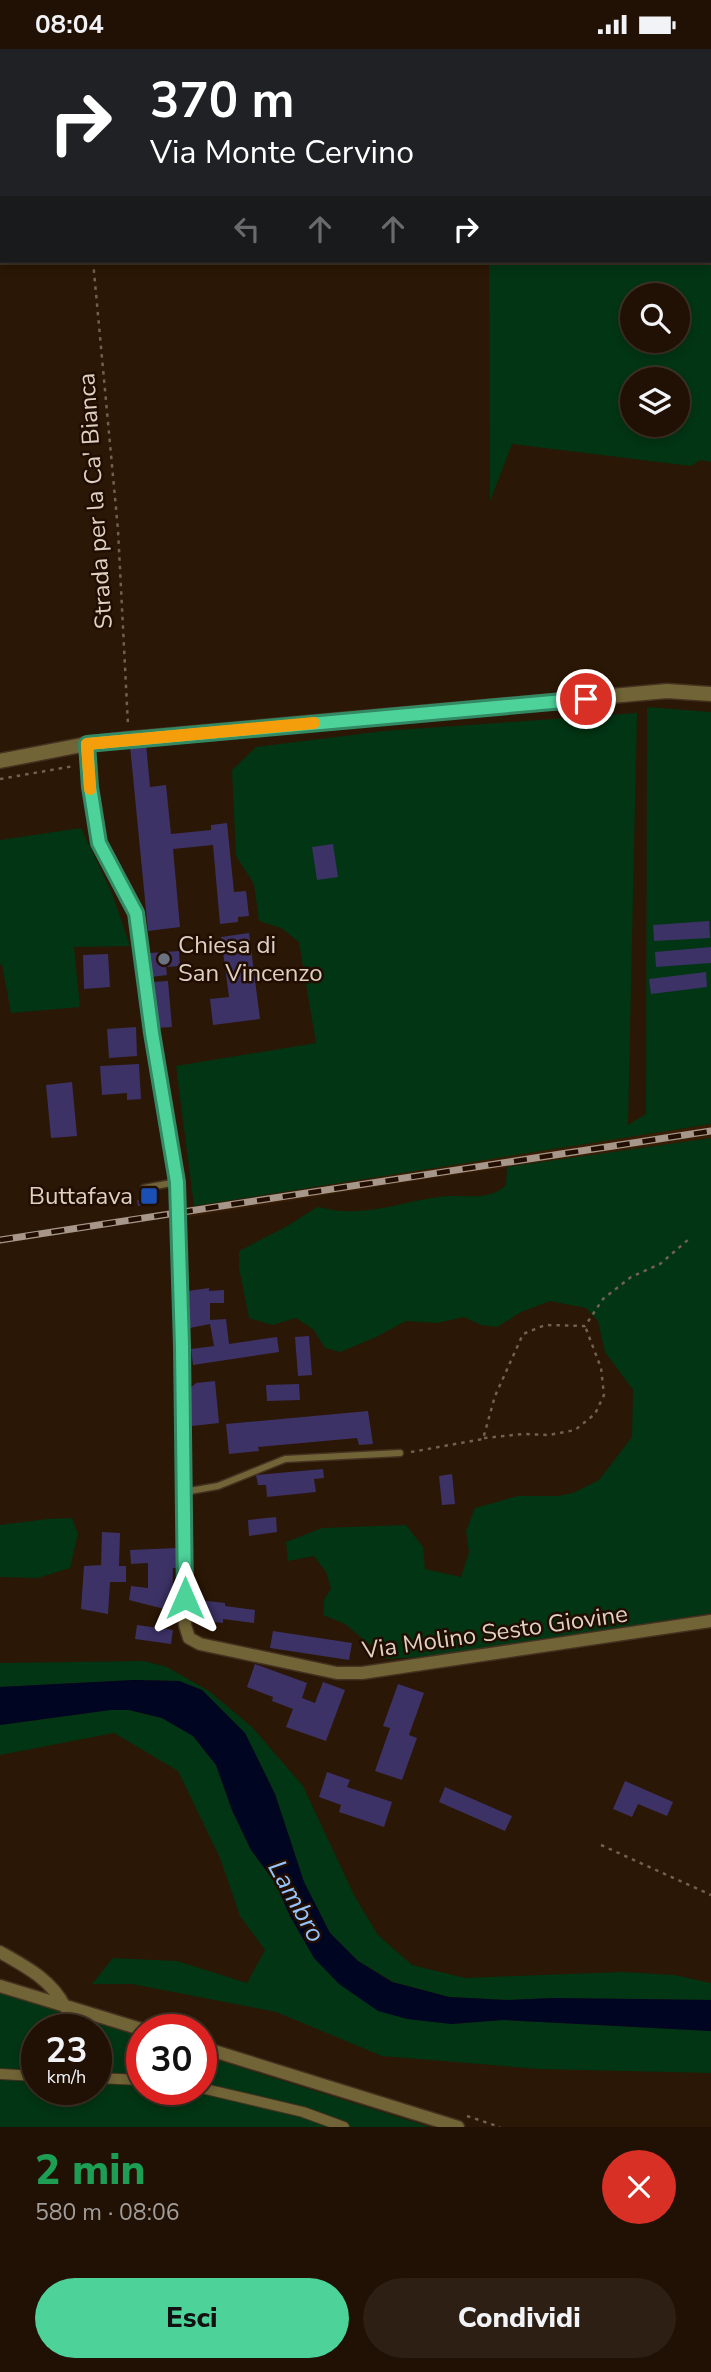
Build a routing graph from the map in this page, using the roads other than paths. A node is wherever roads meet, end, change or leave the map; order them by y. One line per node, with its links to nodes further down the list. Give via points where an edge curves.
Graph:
1 (711, 694): 2 (street, via 667,691)
2 (87, 744): 3 (street); 4 (street, Via Molino Sesto Giovine, via 99,843 136,913)
3 (0, 761)
4 (177, 1182): 5 (lane); 7 (street, Via Molino Sesto Giovine)
5 (144, 1188)
6 (400, 1454): 7 (lane, via 285,1459 218,1486)
7 (184, 1492): 8 (street, Via Molino Sesto Giovine, via 185,1625 189,1638 200,1644 337,1673 362,1674)
8 (711, 1621)
9 (0, 1952): 11 (street, via 38,1976 58,1993)
10 (0, 1986): 11 (street)
11 (65, 2007): 12 (street)
12 (126, 2025)
13 (217, 2052): 18 (street)
14 (0, 2074): 15 (street)
15 (21, 2075)
16 (217, 2092): 17 (street)
17 (344, 2127)
18 (458, 2127)

